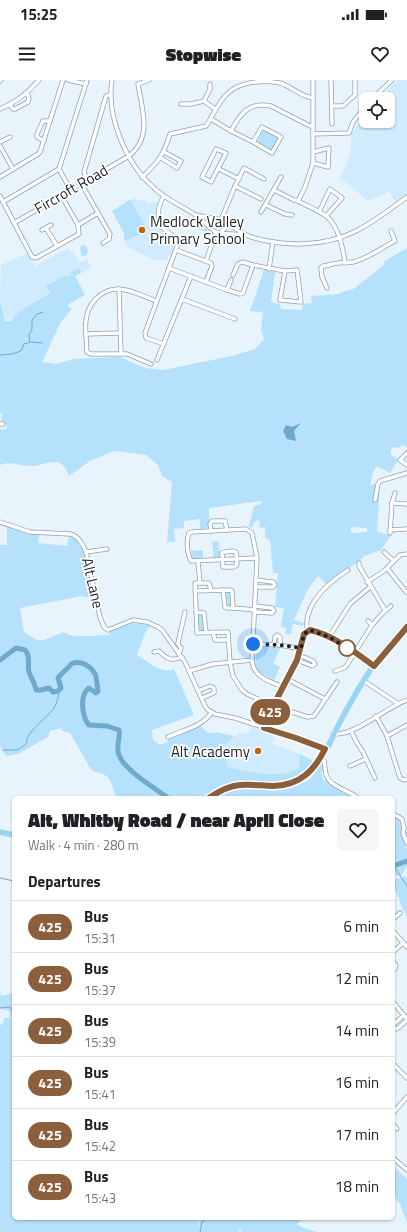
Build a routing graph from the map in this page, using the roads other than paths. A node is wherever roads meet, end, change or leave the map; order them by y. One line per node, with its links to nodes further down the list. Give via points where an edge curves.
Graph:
1 (39, 80): 13 (street)
2 (63, 80): 24 (street)
3 (68, 80): 10 (street)
4 (112, 80): 14 (street)
5 (149, 80): 36 (street, via 138,84 144,134)
6 (313, 80): 15 (street)
7 (331, 80): 19 (street)
8 (355, 80): 19 (street, via 356,95 343,106)
9 (392, 80): 12 (street)
10 (87, 82): 40 (street)
11 (210, 84): 16 (street)
12 (379, 92)
13 (27, 93): 18 (street); 18 (street, via 28,102 15,109)
14 (111, 94): 36 (street, via 117,127); 47 (street, via 106,96 84,172)
15 (313, 98): 21 (street, via 280,83 261,80 243,84 227,93); 26 (street)
16 (204, 100): 17 (street); 21 (street)
17 (181, 104)
18 (10, 105): 20 (street)
19 (332, 106): 25 (street)
20 (0, 109)
21 (216, 109): 23 (street)
22 (359, 115): 28 (street, via 349,133)
23 (211, 119): 27 (street); 34 (street, via 206,126 170,134)
24 (50, 121): 30 (street); 30 (street, via 43,121 36,134)
25 (332, 124)
26 (313, 126): 27 (street, via 264,105 247,110 239,117); 28 (street)
27 (231, 131): 32 (street)
28 (313, 134): 35 (street)
29 (10, 137): 31 (street)
30 (44, 141): 39 (street, via 38,154)
31 (0, 142)
32 (253, 142): 32 (street, via 272,153 281,137 262,127)
33 (0, 146): 39 (street)
34 (164, 152): 37 (street); 37 (street, via 181,161 177,168)
35 (313, 152): 38 (street); 38 (street, via 329,148 328,167)
36 (129, 156): 43 (street); 47 (street, Fircroft Road)
37 (161, 158): 43 (street)
38 (312, 163): 57 (street)
39 (13, 169): 42 (street)
40 (59, 169): 50 (street); 58 (street)
41 (219, 169): 41 (street, via 226,154 216,149 202,177 211,182); 45 (street)
42 (0, 177)
43 (142, 177): 54 (street)
44 (281, 177): 51 (street)
45 (239, 179): 46 (street, via 244,168); 49 (street)
46 (264, 179)
47 (87, 180): 48 (street, Fircroft Road)
48 (81, 183): 50 (street, Fircroft Road); 63 (street)
49 (235, 186): 55 (street); 67 (street)
50 (70, 189): 52 (street, Fircroft Road)
51 (274, 190): 57 (street); 59 (street)
52 (61, 195): 68 (street, Fircroft Road); 70 (street)
53 (0, 196): 58 (street)
54 (164, 196): 64 (street); 79 (street, via 159,204 158,220 167,233 178,238)
55 (261, 199)
56 (406, 199): 60 (street); 75 (street, via 366,226)
57 (298, 201): 62 (street)
58 (3, 202): 68 (street)
59 (266, 204): 61 (street); 65 (street, via 284,214)
60 (407, 204)
61 (261, 212)
62 (319, 212): 66 (street); 66 (street, via 330,189 342,198)
63 (98, 213): 70 (street); 77 (street, via 110,234 109,239)
64 (195, 214): 67 (street); 71 (street)
65 (293, 214)
66 (326, 216): 75 (street, via 336,228)
67 (221, 221): 71 (street, via 213,223); 73 (street, via 225,228); 74 (street)
68 (14, 223): 78 (street, via 32,257 36,258)
69 (51, 225): 78 (street, via 44,229)
70 (78, 225): 78 (street, via 79,234)
71 (215, 231): 73 (street); 80 (street)
72 (390, 231): 81 (street, via 395,241 370,256)
73 (221, 232): 74 (street)
74 (246, 235): 76 (street)
75 (339, 238): 76 (street, via 305,244); 81 (street)
76 (273, 242): 84 (street)
77 (103, 243)
78 (57, 246)
79 (176, 250): 80 (street); 83 (street)
80 (206, 261): 89 (street, via 212,266)
81 (345, 263): 90 (street, via 323,266 322,277)
82 (253, 266): 84 (street); 86 (street, via 242,262); 92 (street, via 243,293)
83 (169, 268): 87 (street); 94 (street)
84 (269, 269): 85 (street)
85 (285, 271): 85 (street, via 280,300 301,302 297,270)
86 (233, 274)
87 (190, 276): 89 (street); 93 (street)
88 (231, 280): 92 (street)
89 (206, 282): 92 (street)
90 (327, 288)
91 (119, 289): 94 (street); 96 (street); 97 (street, via 105,292 92,303 86,321)
92 (227, 290)
93 (182, 299): 95 (street); 98 (street)
94 (156, 301): 98 (street, via 145,333 146,338)
95 (235, 319)
96 (120, 333): 97 (street); 99 (street)
97 (86, 334): 99 (street, via 89,353)
98 (164, 344): 100 (street)
99 (121, 353): 101 (street)
100 (157, 360)
101 (151, 364)
102 (407, 453): 103 (street, via 400,460)
103 (407, 465)
104 (407, 473): 106 (street, via 380,481)
105 (395, 493): 107 (street)
106 (375, 500)
107 (392, 503): 108 (street); 110 (street, via 390,531)
108 (407, 504)
109 (0, 522): 114 (street, Alt Lane, via 30,532 73,535)
110 (407, 529)
111 (227, 530): 112 (street); 112 (street, via 225,521 212,521); 117 (street, via 250,530)
112 (211, 531): 121 (street, via 189,533 189,556 191,561)
113 (107, 549): 114 (street)
114 (86, 552): 152 (street, Alt Lane, via 104,627 108,630 133,620 147,622 162,630)
115 (384, 552): 120 (street)
116 (407, 554): 120 (street, via 400,555)
117 (257, 558): 118 (street); 125 (street)
118 (237, 559): 119 (street); 119 (street, via 236,552 225,552 222,554); 119 (street, via 237,566 225,568)
119 (222, 560): 121 (street)
120 (394, 561): 123 (street)
121 (198, 562): 127 (street)
122 (359, 563): 126 (street, via 358,566)
123 (387, 568): 126 (street); 133 (street)
124 (348, 570): 143 (street, via 328,584 320,594 310,609 306,625)
125 (257, 580): 128 (street); 128 (street, via 275,584 273,587)
126 (367, 582): 129 (street)
127 (200, 583): 130 (street, via 209,583); 132 (street, via 195,583)
128 (257, 587): 136 (street)
129 (370, 587): 137 (street); 146 (street, via 350,604)
130 (211, 590): 131 (street); 132 (street)
131 (223, 590): 135 (street, via 225,607); 135 (street, via 232,591)
132 (195, 591): 139 (street)
133 (406, 592)
134 (391, 606): 137 (street)
135 (233, 608): 136 (street)
136 (255, 610): 149 (street)
137 (385, 610): 141 (street)
138 (185, 612): 148 (street, Alt Lane)
139 (196, 612): 144 (street, via 204,613); 144 (street, via 197,633)
140 (368, 621): 141 (street)
141 (372, 625): 155 (street)
142 (407, 627): 161 (main road)
143 (308, 630): 146 (street); 153 (street, via 304,634)
144 (206, 632): 145 (street)
145 (213, 632): 147 (street, via 215,640); 147 (street, via 227,632)
146 (329, 637): 155 (street)
147 (228, 640): 160 (street)
148 (178, 643): 152 (street); 157 (street, Alt Lane, via 181,648)
149 (253, 644): 150 (street); 158 (street)
150 (274, 645): 151 (street); 151 (street, via 277,635 280,638)
151 (280, 645): 153 (street)
152 (173, 646): 157 (street, Alt Lane)
153 (301, 648): 156 (street)
154 (154, 652): 157 (street, via 158,651 168,659 174,660)
155 (356, 653): 161 (street); 163 (street, via 347,665)
156 (300, 655): 159 (street); 159 (street, via 314,660 315,664 312,666)
157 (180, 656): 162 (street, Alt Lane)
158 (252, 660): 160 (street); 167 (street, via 257,673)
159 (297, 660): 164 (street)
160 (230, 662): 162 (street); 173 (street, via 233,676 242,690)
161 (374, 666): 165 (main road)
162 (189, 671): 168 (street, Alt Lane)
163 (335, 671)
164 (288, 679): 167 (street); 170 (street)
165 (364, 681): 172 (street); 179 (main road)
166 (337, 682): 170 (street)
167 (283, 687): 173 (street)
168 (198, 691): 169 (street, Alt Lane); 169 (street, via 210,686 214,688 214,693)
169 (202, 698): 174 (street, Alt Lane, via 205,706)
170 (325, 699): 173 (street, via 314,716 308,717)
171 (407, 700): 172 (street)
172 (397, 704): 175 (street)
173 (273, 706): 177 (street)
174 (212, 712): 177 (street); 181 (street, via 202,722)
175 (376, 716): 178 (street); 180 (street)
176 (407, 724): 180 (street)
177 (264, 728): 182 (street)
178 (351, 731): 179 (street, via 341,735); 184 (street)
179 (333, 734): 182 (main road)
180 (387, 736): 187 (street, via 400,778)
181 (168, 737)
182 (325, 749): 183 (main road)
183 (321, 758): 188 (main road, via 312,770 293,783 273,786 240,785); 189 (street, via 329,780)
184 (366, 759): 185 (street); 186 (street)
185 (350, 766)
186 (375, 778)
187 (407, 779)
188 (212, 796)
189 (355, 796)
190 (395, 815): 192 (street)
191 (407, 817): 192 (street)
192 (402, 819): 195 (street)
193 (0, 832): 194 (main road)
194 (12, 835)
195 (407, 843)
196 (400, 913): 197 (street)
197 (395, 917)
198 (395, 933): 199 (street)
199 (403, 943): 200 (street); 201 (street)
200 (407, 947)
201 (395, 950)
202 (395, 1004): 203 (street)
203 (406, 1017): 204 (street)
204 (395, 1025)
205 (395, 1066): 206 (street)
206 (407, 1078)
207 (407, 1099): 208 (street)
208 (395, 1111)
209 (395, 1126): 210 (street)
210 (397, 1129)
211 (395, 1160): 212 (street)
212 (407, 1170)

